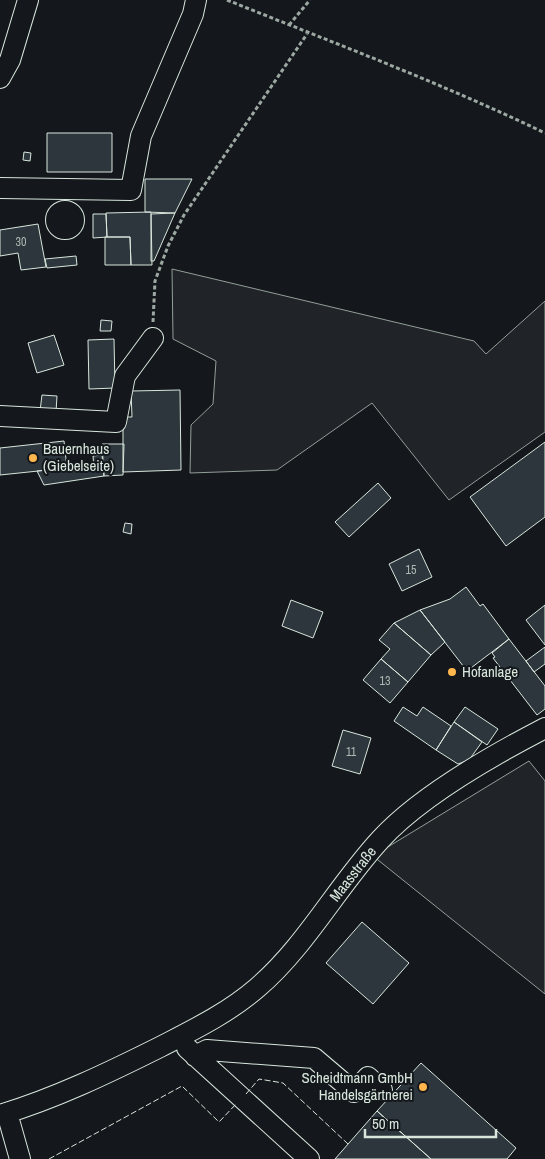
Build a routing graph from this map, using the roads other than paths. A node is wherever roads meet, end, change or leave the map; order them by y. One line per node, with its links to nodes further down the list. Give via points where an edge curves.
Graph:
1 (28, 0): 3 (street, via 10,60)
2 (196, 0): 5 (street, via 141,136 131,190)
3 (0, 78)
4 (0, 188): 5 (street)
5 (62, 190): 6 (street)
6 (64, 211)
7 (152, 338): 8 (street, via 125,376 116,422)
8 (0, 416)
9 (545, 728): 10 (street, Maasstraße, via 406,814 355,870 287,960 241,1000)
10 (177, 1038): 11 (street); 13 (street, Maasstraße, via 114,1070)
11 (195, 1056): 12 (street, via 207,1050 314,1058 354,1092 368,1077); 15 (street)
12 (382, 1090)
13 (3, 1114): 14 (street)
14 (20, 1159)
15 (309, 1159)

